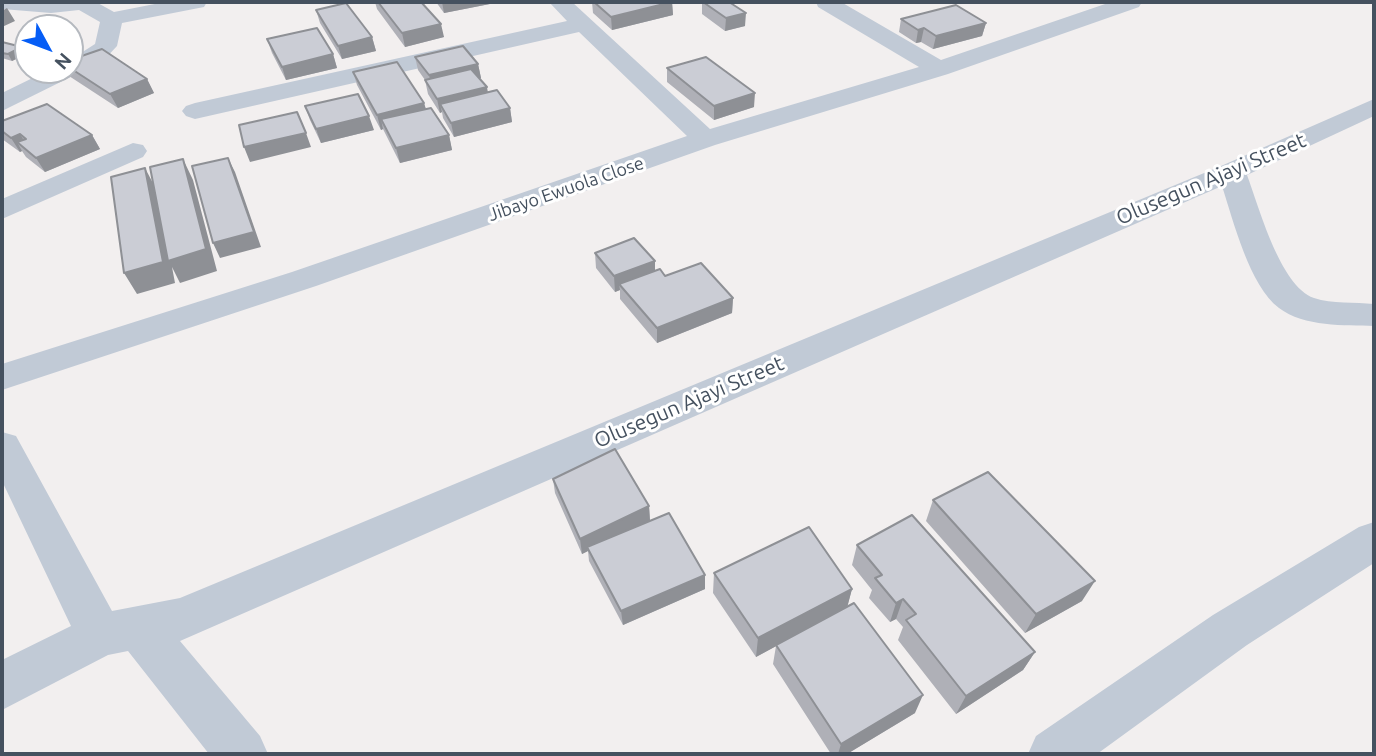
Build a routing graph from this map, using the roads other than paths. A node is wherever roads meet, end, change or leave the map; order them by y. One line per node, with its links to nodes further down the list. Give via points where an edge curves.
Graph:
1 (83, 2): 5 (street, via 51,7); 7 (street)
2 (197, 2): 7 (street)
3 (560, 2): 8 (street)
4 (826, 2): 10 (street)
5 (2, 3)
6 (1119, 3): 10 (street, Jibayo Ewuola Close)
7 (111, 19): 9 (street, via 108,47)
8 (583, 24): 14 (street); 15 (street)
9 (84, 61)
10 (939, 69): 15 (street, Jibayo Ewuola Close)
11 (39, 84): 12 (street)
12 (2, 103)
13 (1374, 107): 17 (street, Olusegun Ajayi Street)
14 (195, 111)
15 (705, 139): 20 (street, Jibayo Ewuola Close, via 304,279)
16 (133, 150): 18 (street)
17 (1231, 172): 19 (street, via 1265,259 1285,296 1319,310); 23 (street, Olusegun Ajayi Street, via 183,618)
18 (2, 210)
19 (1374, 315)
20 (2, 377)
21 (2, 447): 23 (street)
22 (1374, 540): 26 (street, via 1230,630)
23 (119, 631): 24 (street, Olusegun Ajayi Street); 25 (street)
24 (2, 686)
25 (242, 754)
26 (1054, 754)

